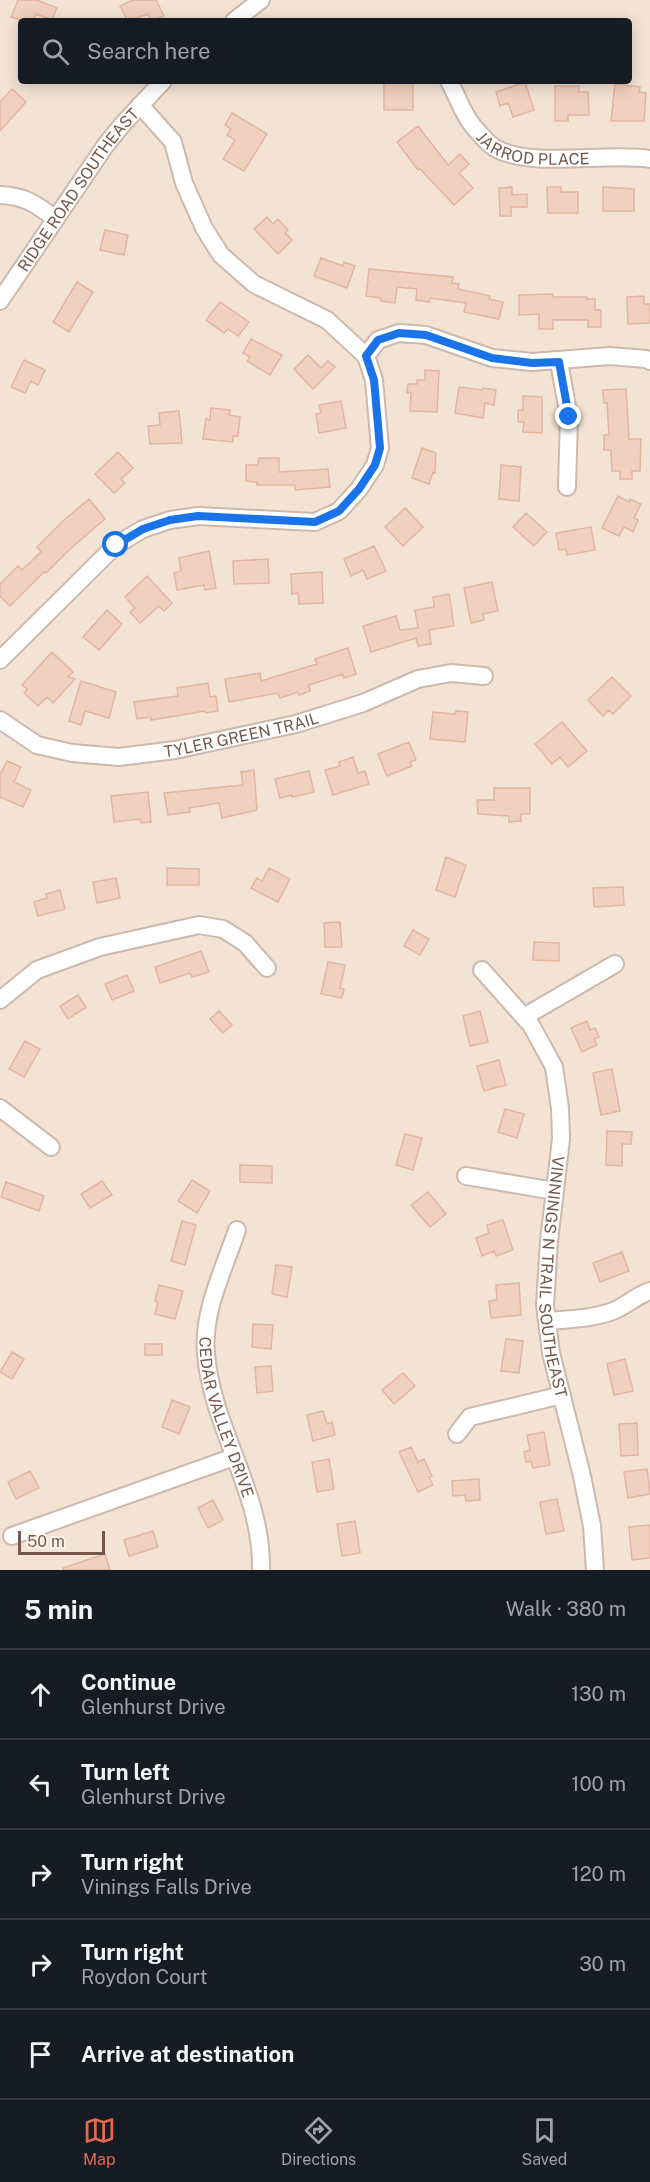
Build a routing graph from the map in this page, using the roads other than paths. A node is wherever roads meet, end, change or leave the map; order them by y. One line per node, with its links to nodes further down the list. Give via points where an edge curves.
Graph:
1 (261, 0): 2 (street)
2 (238, 18)
3 (160, 84): 5 (street, RIDGE ROAD SOUTHEAST)
4 (451, 84): 6 (street, JARROD PLACE, via 471,124 494,148 512,155)
5 (140, 105): 8 (street, RIDGE ROAD SOUTHEAST, via 105,146); 10 (street, via 173,142 184,183 221,255 254,284 327,320)
6 (650, 159)
7 (0, 195): 8 (street, via 18,196 37,204)
8 (55, 219): 9 (street, RIDGE ROAD SOUTHEAST)
9 (0, 301)
10 (366, 356): 12 (street, via 378,340 399,333 426,335 492,358); 14 (street, via 374,380 380,448 375,465 339,511 315,522 198,516 143,529 116,545)
11 (650, 361): 12 (street, via 610,356)
12 (559, 362): 13 (street, via 569,417)
13 (567, 487)
14 (0, 660)
15 (484, 676): 16 (street, TYLER GREEN TRAIL, via 452,673 418,679 363,703 296,724 175,750 119,757 37,745)
16 (0, 720)
17 (615, 963): 21 (street)
18 (267, 968): 20 (street, via 245,943 223,929 199,925 100,947 37,970)
19 (482, 970): 21 (street, VINNINGS N TRAIL SOUTHEAST)
20 (0, 1000)
21 (524, 1017): 25 (street, VINNINGS N TRAIL SOUTHEAST, via 554,1067 561,1139)
22 (0, 1108): 23 (street)
23 (51, 1147)
24 (466, 1176): 25 (street)
25 (554, 1191): 28 (street, VINNINGS N TRAIL SOUTHEAST, via 545,1305)
26 (237, 1230): 31 (street, CEDAR VALLEY DRIVE, via 208,1314 206,1352 213,1398)
27 (650, 1291): 28 (street, via 612,1311)
28 (548, 1322): 29 (street, VINNINGS N TRAIL SOUTHEAST)
29 (562, 1395): 30 (street, via 470,1418); 34 (street, VINNINGS N TRAIL SOUTHEAST, via 592,1526)
30 (457, 1434)
31 (234, 1457): 32 (street); 33 (street, CEDAR VALLEY DRIVE, via 254,1512)
32 (12, 1536)
33 (261, 1570)
34 (595, 1570)

